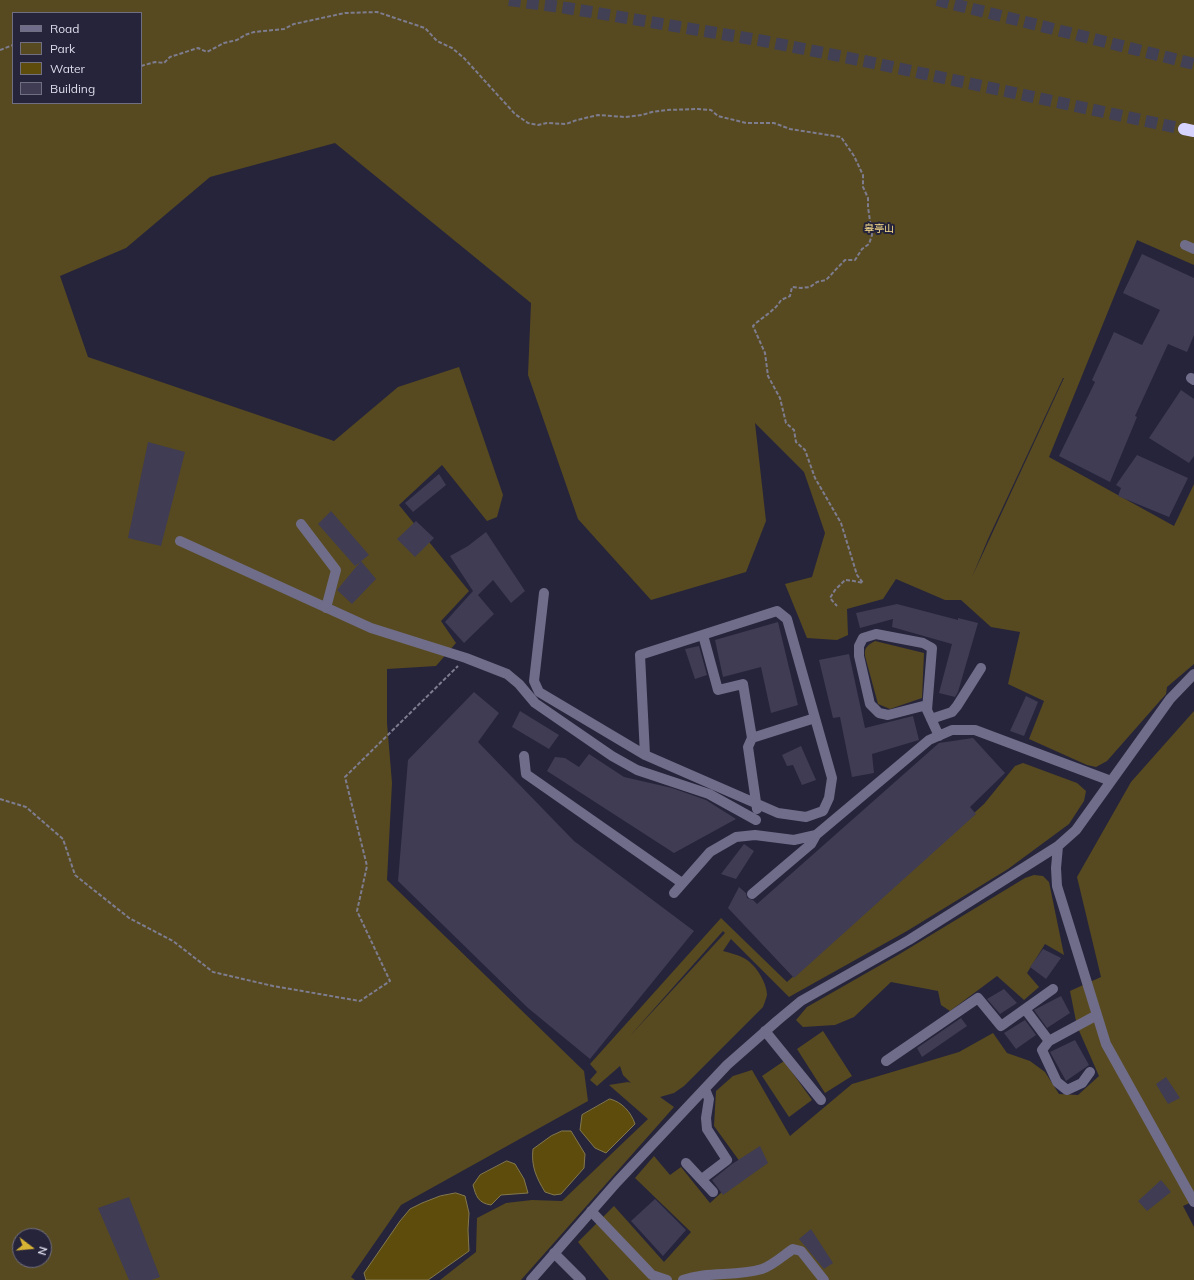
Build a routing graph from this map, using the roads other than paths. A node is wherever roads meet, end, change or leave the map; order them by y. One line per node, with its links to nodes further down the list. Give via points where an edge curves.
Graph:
1 (301, 524): 4 (street, via 336,570)
2 (180, 541): 4 (street)
3 (544, 593): 13 (street, via 534,682 539,692)
4 (326, 608): 17 (street, via 371,628 466,658 507,674 535,703 612,756 637,770 709,794)
5 (704, 635): 9 (street, via 777,611 787,619); 12 (street, via 718,690 743,684); 13 (street, via 640,656)
6 (981, 668): 10 (street, via 952,712)
7 (1194, 674): 15 (street, via 1170,699)
8 (927, 705): 8 (street, via 932,648 923,643 876,634 863,638 859,646 859,656 870,704 879,713 888,715); 10 (street)
9 (815, 718): 12 (street); 16 (street, via 832,778 830,798 823,811 806,817 778,813)
10 (931, 720): 11 (street)
11 (939, 736): 15 (street, via 952,730 975,730); 19 (street, via 929,740)
12 (752, 738): 16 (street, via 748,747)
13 (645, 755): 16 (street)
14 (524, 756): 21 (street, via 526,774)
15 (1111, 781): 20 (street, via 1076,830)
16 (757, 804): 17 (street)
17 (756, 820): 18 (street)
18 (755, 835): 19 (street, via 794,840); 21 (street, via 736,837 710,852)
19 (816, 835): 23 (street, via 812,844)
20 (1058, 846): 26 (street, via 1057,886); 27 (street, via 909,940 801,1001)
21 (682, 882): 22 (street)
22 (674, 893)
23 (752, 894)
24 (1053, 989): 25 (street)
25 (1025, 1009): 28 (street); 29 (street, via 1001,1026 978,998)
26 (1097, 1015): 28 (street); 36 (street, via 1106,1044)
27 (765, 1031): 31 (street); 32 (street)
28 (1049, 1041): 30 (street, via 1042,1050 1058,1082 1067,1090 1082,1083)
29 (886, 1060)
30 (1090, 1072)
31 (705, 1089): 34 (street, via 709,1099 707,1129 727,1160); 37 (street)
32 (821, 1100)
33 (686, 1163): 34 (street)
34 (702, 1179): 35 (street)
35 (713, 1192)
36 (1194, 1202)
37 (592, 1211): 38 (street); 41 (street, via 652,1275)
38 (554, 1253): 39 (street); 40 (street)
39 (536, 1278)
40 (581, 1280)
41 (667, 1280)
42 (683, 1280): 43 (street, via 694,1276 747,1273 764,1269 793,1249 801,1252)
43 (824, 1280)

